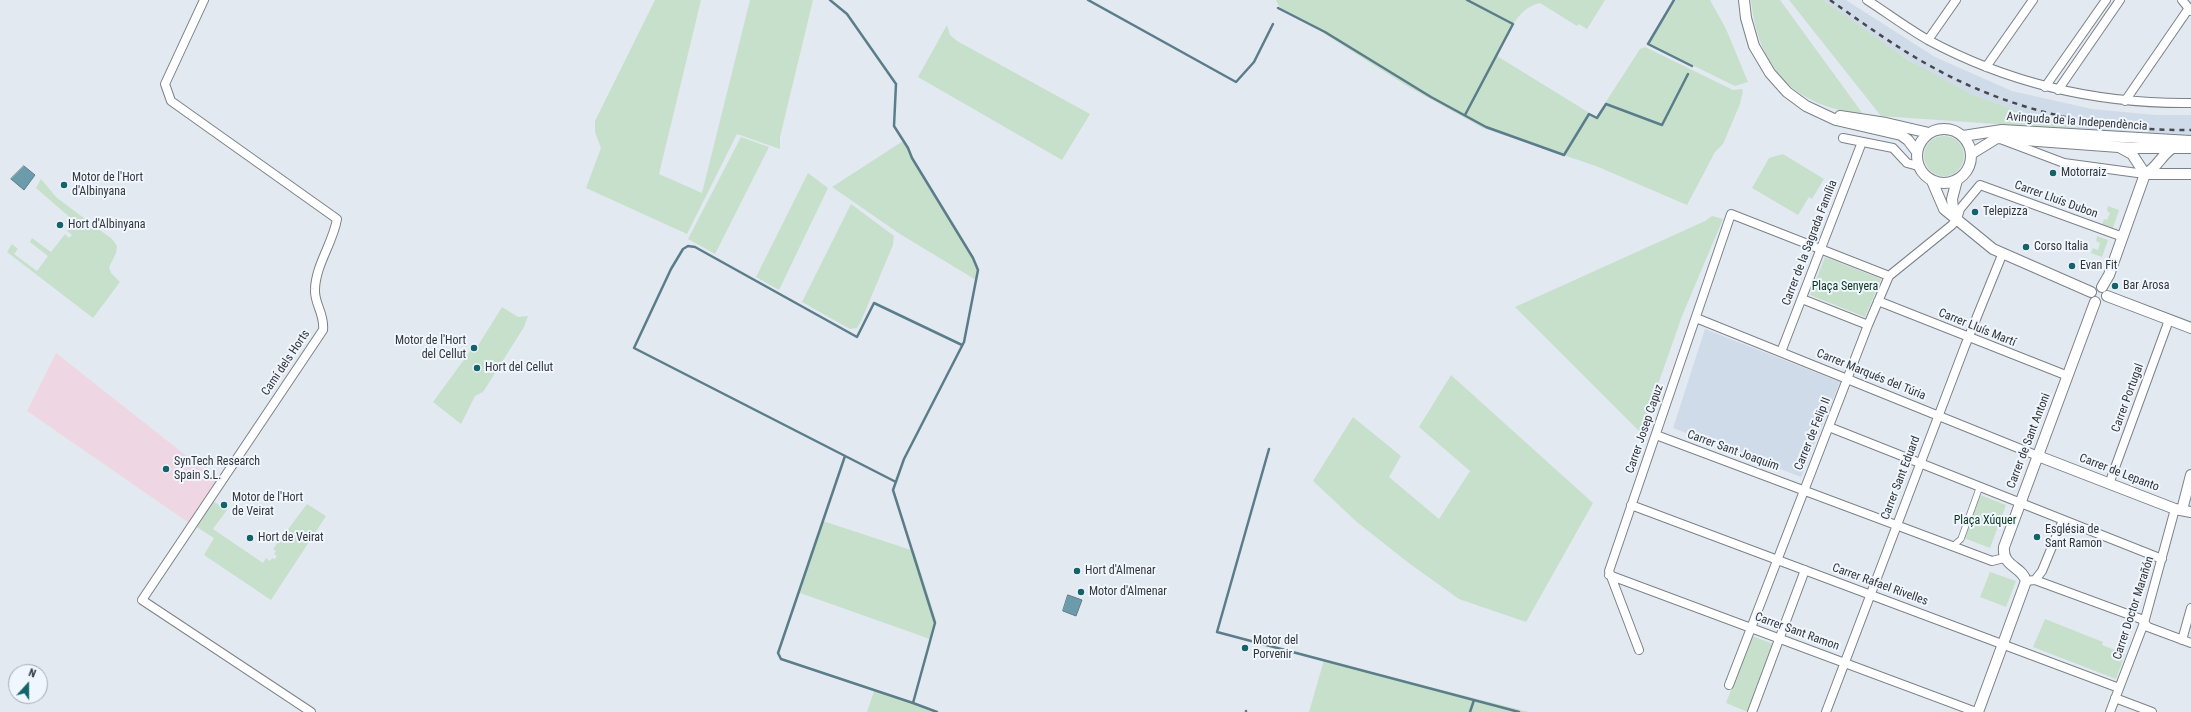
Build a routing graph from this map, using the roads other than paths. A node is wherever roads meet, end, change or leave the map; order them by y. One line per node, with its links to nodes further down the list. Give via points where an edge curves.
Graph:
1 (204, 0): 86 (street, Camí dels Horts, via 165,84 171,101 338,219 314,290 324,320 322,330 142,600)
2 (1744, 0): 16 (street, via 1746,18 1761,61 1778,83 1796,100)
3 (1867, 0): 10 (street)
4 (1956, 0): 10 (street)
5 (2033, 0): 11 (street)
6 (2106, 0): 12 (street)
7 (2120, 0): 13 (street)
8 (2182, 0): 9 (street)
9 (2190, 10): 14 (street)
10 (1928, 40): 11 (street)
11 (1986, 67): 12 (street)
12 (2045, 87): 13 (street)
13 (2058, 90): 14 (street)
14 (2125, 101): 15 (street)
15 (2191, 103)
16 (1828, 116): 17 (street, via 1882,122); 26 (street, via 1842,122 1901,135)
17 (1928, 133): 18 (street, via 1944,129); 26 (street)
18 (1962, 136): 22 (street, Avinguda de la Independència, via 2002,130); 27 (street)
19 (1844, 138): 21 (street)
20 (1997, 138): 23 (street, Avinguda de la Independència); 27 (street, Avinguda de la Independència); 29 (street, Avinguda de la Independència, via 2064,163)
21 (1862, 142): 28 (street, via 1893,148 1907,163); 35 (street, Carrer de la Sagrada Família)
22 (2191, 142)
23 (2119, 147): 25 (street, Avinguda de la Independència); 29 (street, via 2132,154)
24 (2191, 148): 25 (street, Avinguda de la Independència)
25 (2171, 149): 29 (street)
26 (1917, 152): 28 (street)
27 (1972, 154): 31 (street, via 1968,170)
28 (1918, 166): 32 (street)
29 (2145, 174): 30 (street, Avinguda de la Independència); 34 (street)
30 (2191, 174)
31 (1957, 180): 32 (street, via 1945,183); 33 (street, via 1952,199)
32 (1932, 181): 33 (street, via 1944,209)
33 (1956, 218): 34 (street, Carrer Lluís Dubon, via 1980,185); 36 (street); 37 (street, Carrer de Felip II)
34 (2123, 237): 38 (street)
35 (1821, 249): 37 (street); 41 (street, Carrer de la Sagrada Família); 44 (street, Carrer Josep Capuz, via 1731,214)
36 (2002, 255): 39 (street); 48 (street, Carrer Sant Eduard)
37 (1889, 276): 42 (street, Carrer de Felip II)
38 (2102, 287): 39 (street, via 2094,287); 40 (street)
39 (2091, 292): 43 (street)
40 (2108, 296): 43 (street, via 2103,302); 45 (street)
41 (1802, 299): 46 (street); 49 (street, Carrer de la Sagrada Família)
42 (1878, 301): 46 (street, Carrer de Felip II); 48 (street, Carrer Lluís Martí)
43 (2095, 302): 50 (street, Carrer de Sant Antoni)
44 (1696, 318): 49 (street, Carrer Marqués del Túria); 54 (street, Carrer Josep Capuz)
45 (2169, 320): 47 (street); 58 (street, Carrer Portugal)
46 (1868, 325): 51 (street, Carrer de Felip II)
47 (2191, 328)
48 (1970, 338): 50 (street, Carrer Lluís Martí); 52 (street, Carrer Sant Eduard)
49 (1781, 352): 51 (street, Carrer Marqués del Túria)
50 (2068, 376): 55 (street, Carrer de Sant Antoni)
51 (1848, 378): 52 (street, Carrer Marqués del Túria); 53 (street, Carrer de Felip II)
52 (1938, 416): 55 (street, Carrer Marqués del Túria); 56 (street, Carrer Sant Eduard)
53 (1829, 427): 56 (street); 60 (street, Carrer de Felip II)
54 (1656, 435): 60 (street, Carrer Sant Joaquim); 62 (street, Carrer Josep Capuz)
55 (2038, 456): 58 (street, Carrer de Lepanto); 61 (street, Carrer de Sant Antoni)
56 (1921, 463): 59 (street); 65 (street, Carrer Sant Eduard)
57 (2191, 475): 63 (street)
58 (2109, 484): 63 (street, Carrer de Lepanto)
59 (1980, 486): 61 (street); 66 (street, via 1961,539)
60 (1804, 490): 65 (street, Carrer Sant Joaquim); 68 (street, Carrer de Felip II)
61 (2020, 502): 64 (street); 67 (street, Carrer de Sant Antoni, via 2004,547)
62 (1632, 505): 68 (street, Carrer Rafael Rivelles); 71 (street, Carrer Josep Capuz, via 1609,571)
63 (2183, 510): 69 (street, Carrer Doctor Marañón)
64 (2063, 520): 69 (street); 72 (street, via 2042,571)
65 (1896, 524): 66 (street, Carrer Sant Joaquim); 73 (street, Carrer Sant Eduard)
66 (1953, 546): 67 (street, Carrer Sant Joaquim, via 1992,561)
67 (2004, 558): 72 (street)
68 (1777, 559): 70 (street, Carrer Rafael Rivelles); 76 (street, Carrer de Felip II)
69 (2162, 559): 75 (street, Carrer Doctor Marañón)
70 (1805, 570): 73 (street, Carrer Rafael Rivelles); 77 (street)
71 (1610, 575): 76 (street, Carrer Sant Ramon); 81 (street)
72 (2030, 581): 75 (street, via 2141,619); 80 (street)
73 (1870, 594): 80 (street, Carrer Rafael Rivelles); 82 (street, Carrer Sant Eduard)
74 (2191, 608): 78 (street)
75 (2144, 623): 78 (street, via 2148,627); 84 (street, Carrer Doctor Marañón)
76 (1750, 627): 77 (street, Carrer Sant Ramon); 83 (street, Carrer de Felip II)
77 (1780, 638): 82 (street, Carrer Sant Ramon); 87 (street)
78 (2182, 640): 79 (street)
79 (2191, 643)
80 (2004, 644): 84 (street, Carrer Rafael Rivelles); 89 (street)
81 (1639, 650)
82 (1845, 662): 88 (street, Carrer Sant Eduard); 89 (street, Carrer Sant Ramon)
83 (1729, 684)
84 (2119, 688): 85 (street, Carrer Doctor Marañón)
85 (2115, 698): 90 (street, Carrer Doctor Marañón); 91 (street)
86 (311, 712)
87 (1752, 712)
88 (1826, 712)
89 (1977, 712)
90 (2110, 712)
91 (2152, 712)

